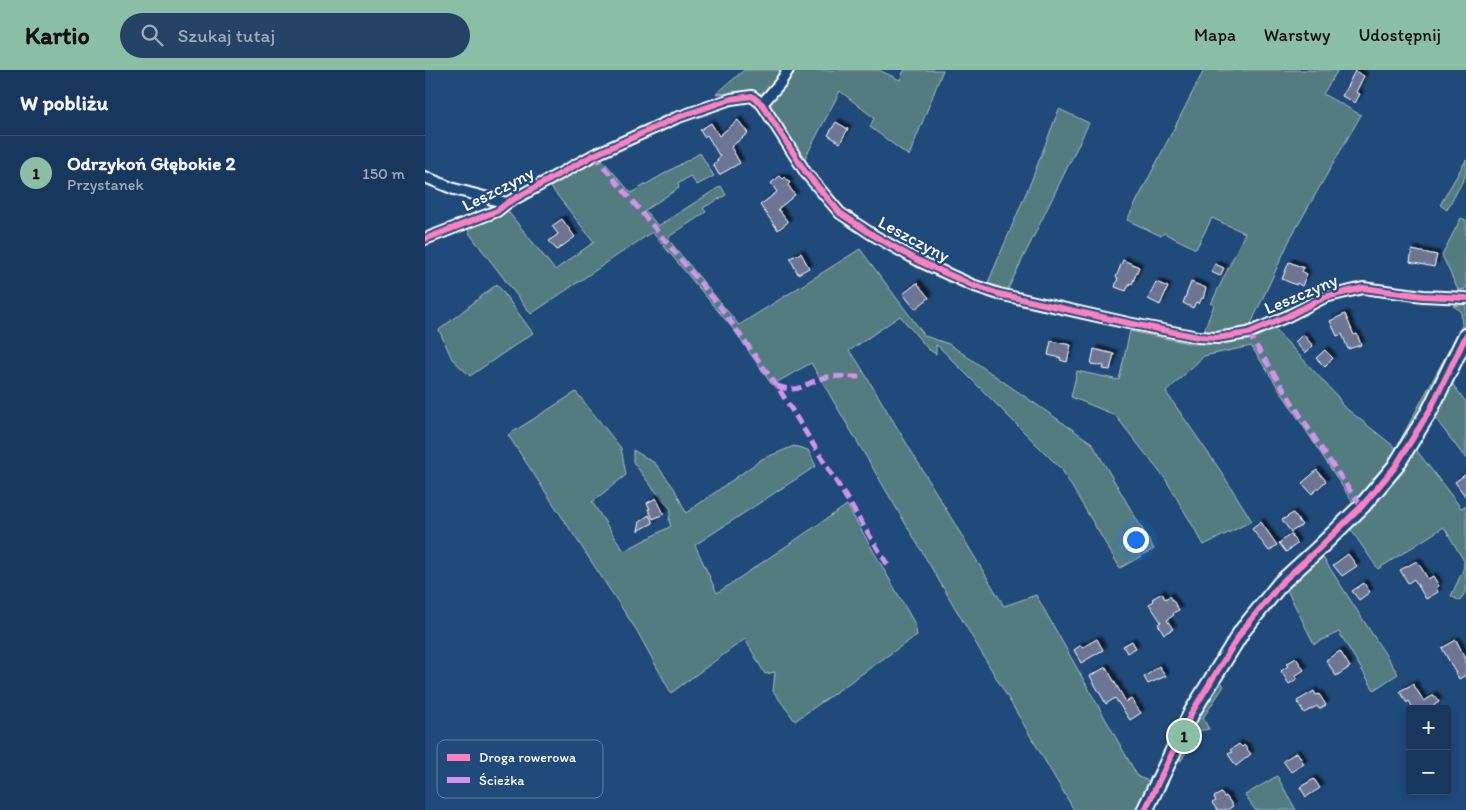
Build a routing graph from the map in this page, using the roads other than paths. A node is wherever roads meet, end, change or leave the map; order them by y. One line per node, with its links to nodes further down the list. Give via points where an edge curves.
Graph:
1 (787, 70): 2 (street)
2 (761, 104): 4 (street, Leszczyny, via 752,96 731,98 683,116 594,154); 6 (street, Leszczyny, via 806,173 840,213 919,261 999,294 1128,323 1217,338 1248,333 1325,297 1363,288)
3 (425, 177): 4 (street, via 454,190)
4 (507, 203): 5 (street, Leszczyny, via 497,211)
5 (425, 239)
6 (1466, 298)
7 (1466, 336): 8 (street, via 1430,410 1395,467 1362,506 1281,582 1237,638 1192,712)
8 (1145, 810)

